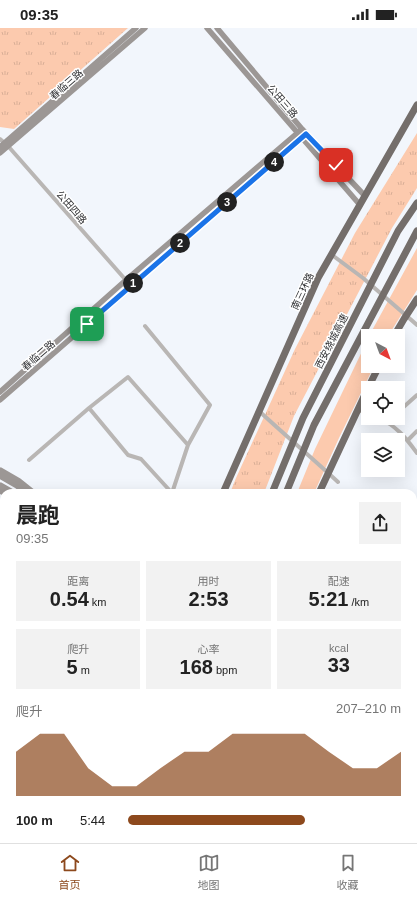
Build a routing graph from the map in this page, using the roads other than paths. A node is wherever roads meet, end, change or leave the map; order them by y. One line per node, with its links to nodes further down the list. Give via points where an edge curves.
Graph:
1 (136, 28): 7 (street, 春临三路)
2 (145, 28): 7 (street, 春临三路)
3 (207, 28): 6 (street, 公田三路)
4 (217, 28): 6 (street, 公田三路)
5 (417, 105): 9 (highway, 南三环路)
6 (302, 133): 9 (street, 公田三路); 11 (street, 公田三路); 14 (street, 春临二路); 15 (street, 春临二路)
7 (3, 144): 8 (street, 春临三路); 14 (street, 公田四路)
8 (0, 153)
9 (365, 196): 11 (highway, 南三环路)
10 (417, 203): 43 (highway, 西安绕城高速, via 398,232 310,404)
11 (360, 205): 13 (highway, 南三环路)
12 (417, 231): 44 (highway, via 314,425)
13 (332, 254): 17 (street); 27 (highway, 南三环路, via 318,278)
14 (126, 280): 15 (street, 公田四路); 20 (street, 春临二路)
15 (130, 286): 22 (street, 春临二路)
16 (417, 299): 19 (highway)
17 (417, 325)
18 (145, 326): 32 (street, via 210,405)
19 (398, 329)
20 (0, 392)
21 (417, 395): 24 (street)
22 (0, 400)
23 (361, 403): 26 (highway)
24 (405, 406)
25 (90, 408): 32 (street, via 128,377); 34 (street); 40 (street, via 128,455 141,459)
26 (358, 410): 28 (street); 45 (highway)
27 (259, 411): 37 (street); 42 (highway, 南三环路)
28 (361, 411)
29 (392, 425): 31 (street)
30 (417, 432): 31 (street)
31 (408, 440): 33 (street)
32 (188, 445): 41 (street)
33 (417, 453)
34 (29, 460)
35 (0, 470): 39 (street)
36 (0, 476): 38 (street)
37 (338, 482)
38 (22, 489)
39 (29, 489)
40 (168, 489)
41 (173, 489)
42 (224, 489)
43 (274, 489)
44 (288, 489)
45 (320, 489)

